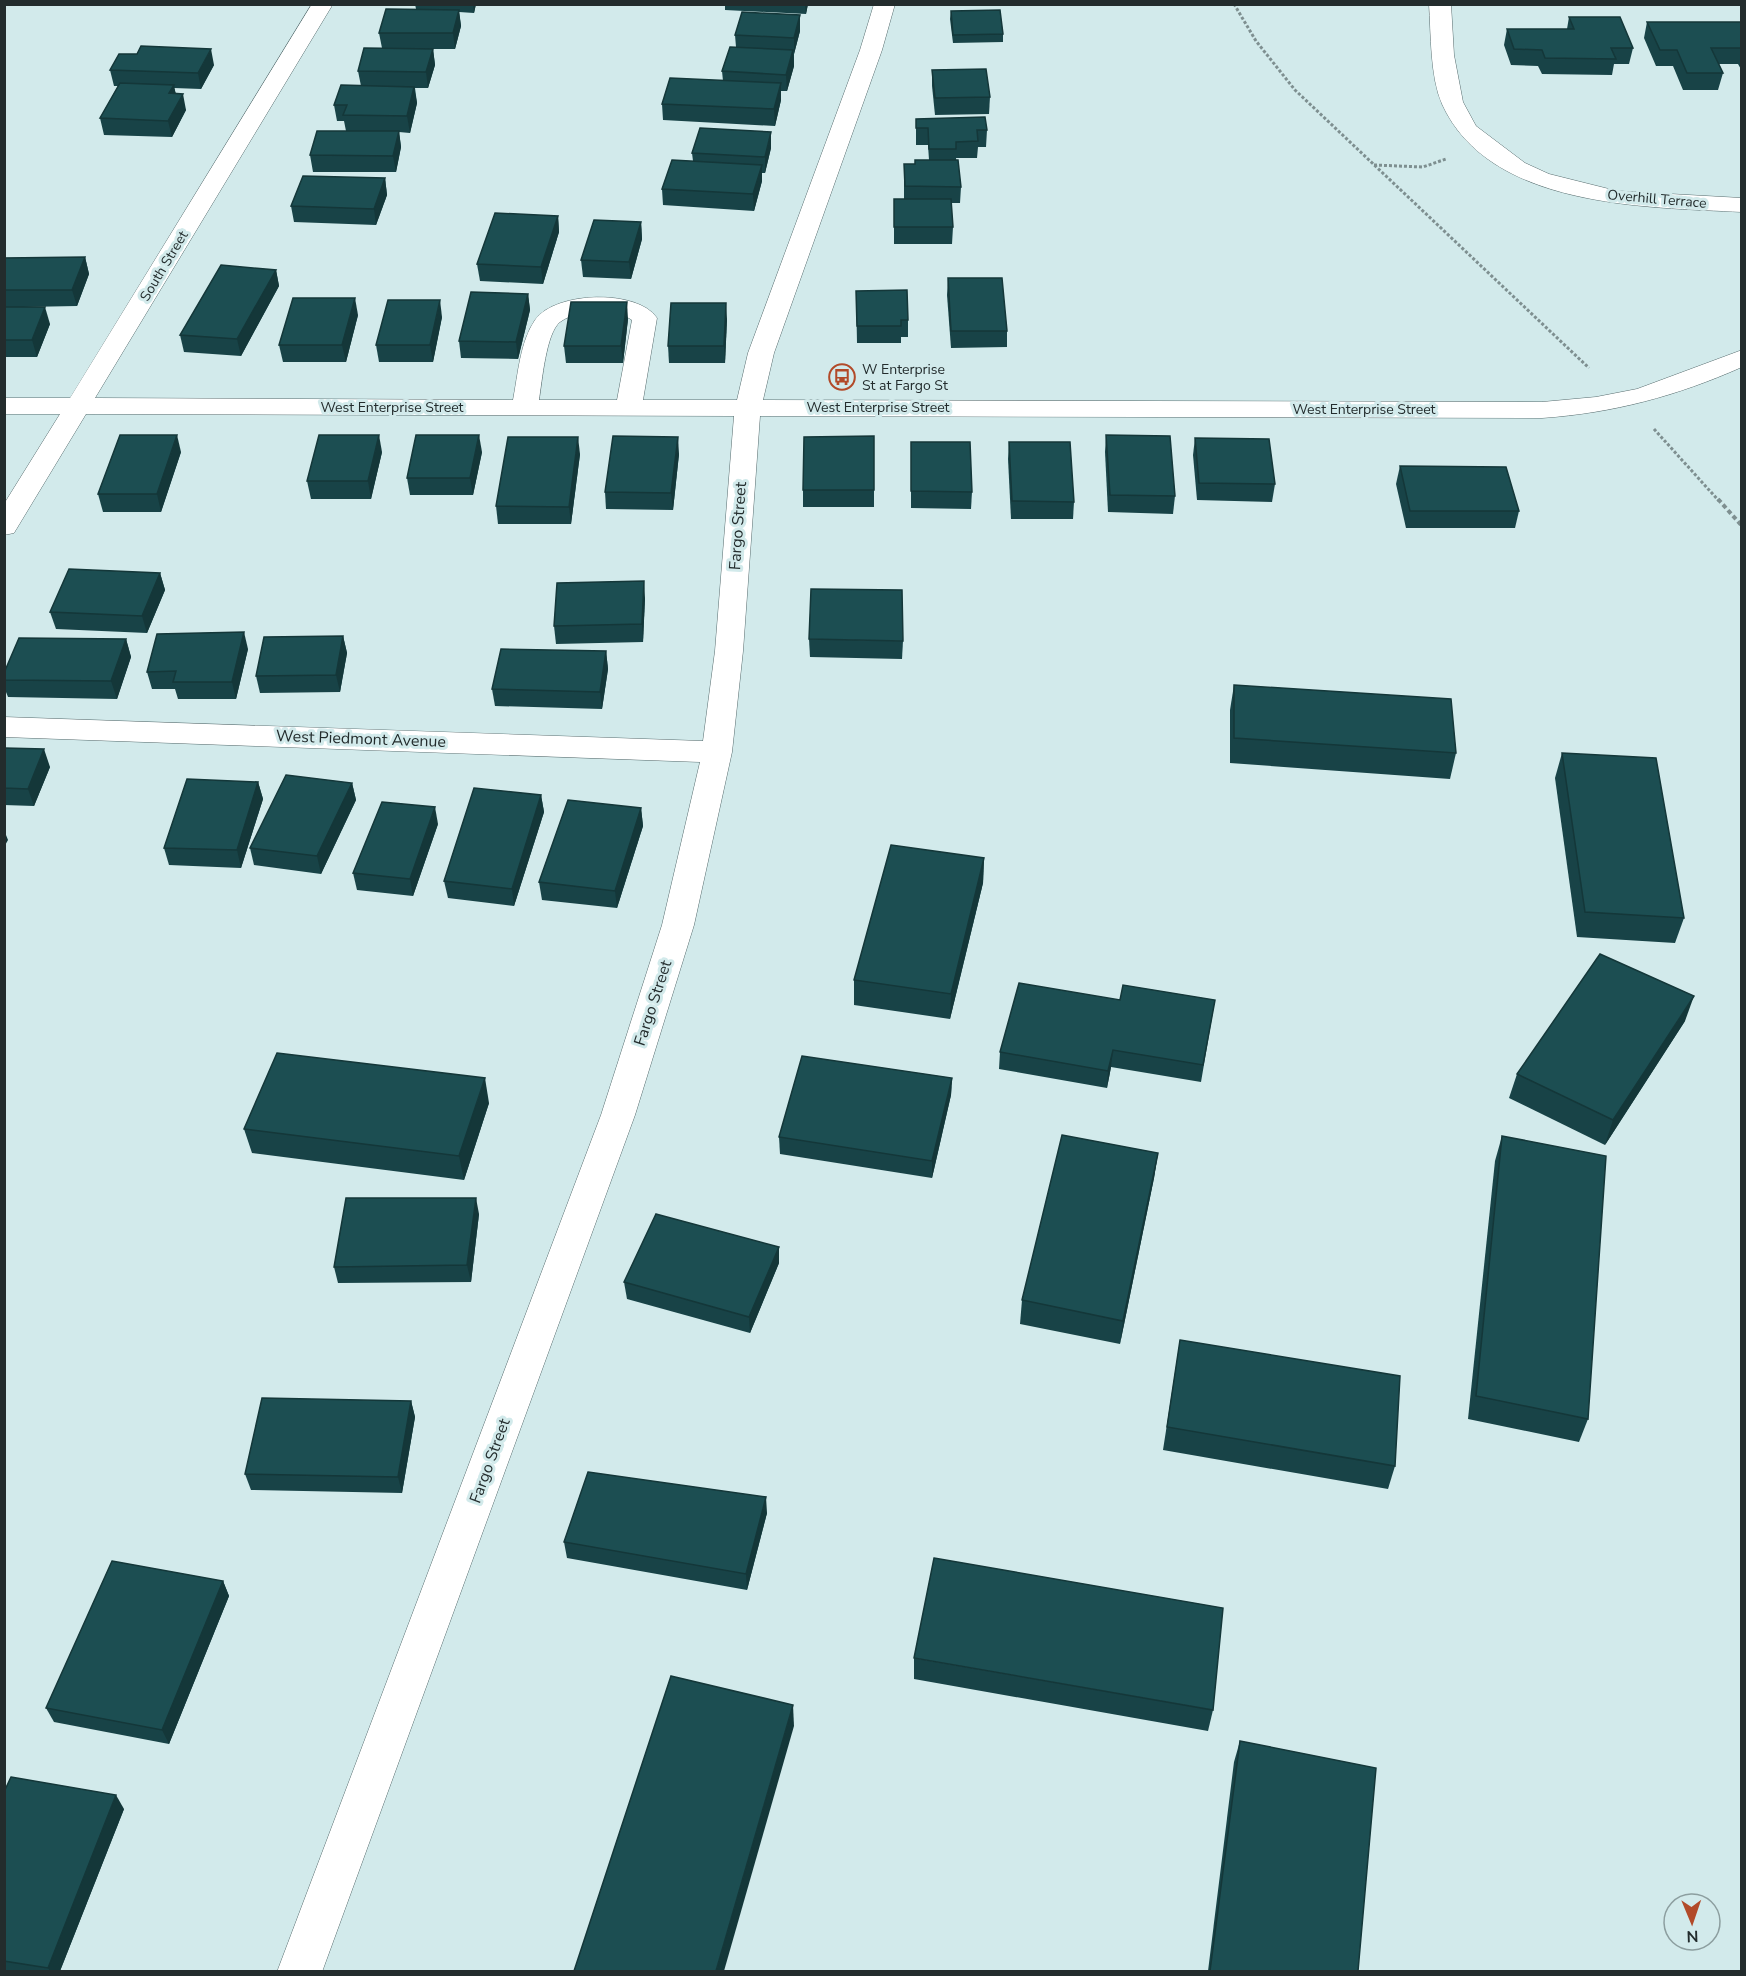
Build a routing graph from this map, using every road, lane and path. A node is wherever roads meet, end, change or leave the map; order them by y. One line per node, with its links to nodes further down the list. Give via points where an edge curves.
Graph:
1 (323, 4): 9 (street, South Street)
2 (885, 4): 12 (street, Fargo Street, via 872,50 761,353)
3 (1234, 4): 7 (path, via 1256,41 1295,90)
4 (1440, 4): 5 (street, Overhill Terrace, via 1443,55 1452,102 1467,130 1517,168 1541,179 1617,198)
5 (1742, 206)
6 (1742, 357): 12 (street, West Enterprise Street, via 1650,396 1574,408)
7 (1592, 372)
8 (4, 406): 9 (street, West Enterprise Street)
9 (79, 406): 10 (street, West Enterprise Street); 15 (street, South Street)
10 (525, 407): 11 (street, West Enterprise Street); 11 (street, via 547,319 563,311 601,304 635,310 645,318)
11 (629, 407): 12 (street, West Enterprise Street)
12 (748, 407): 17 (street, Fargo Street)
13 (1647, 423): 14 (path)
14 (1742, 526)
15 (4, 527)
16 (4, 727): 17 (street, West Piedmont Avenue)
17 (717, 752): 18 (street, Fargo Street, via 678,925 618,1115)
18 (299, 1971)

